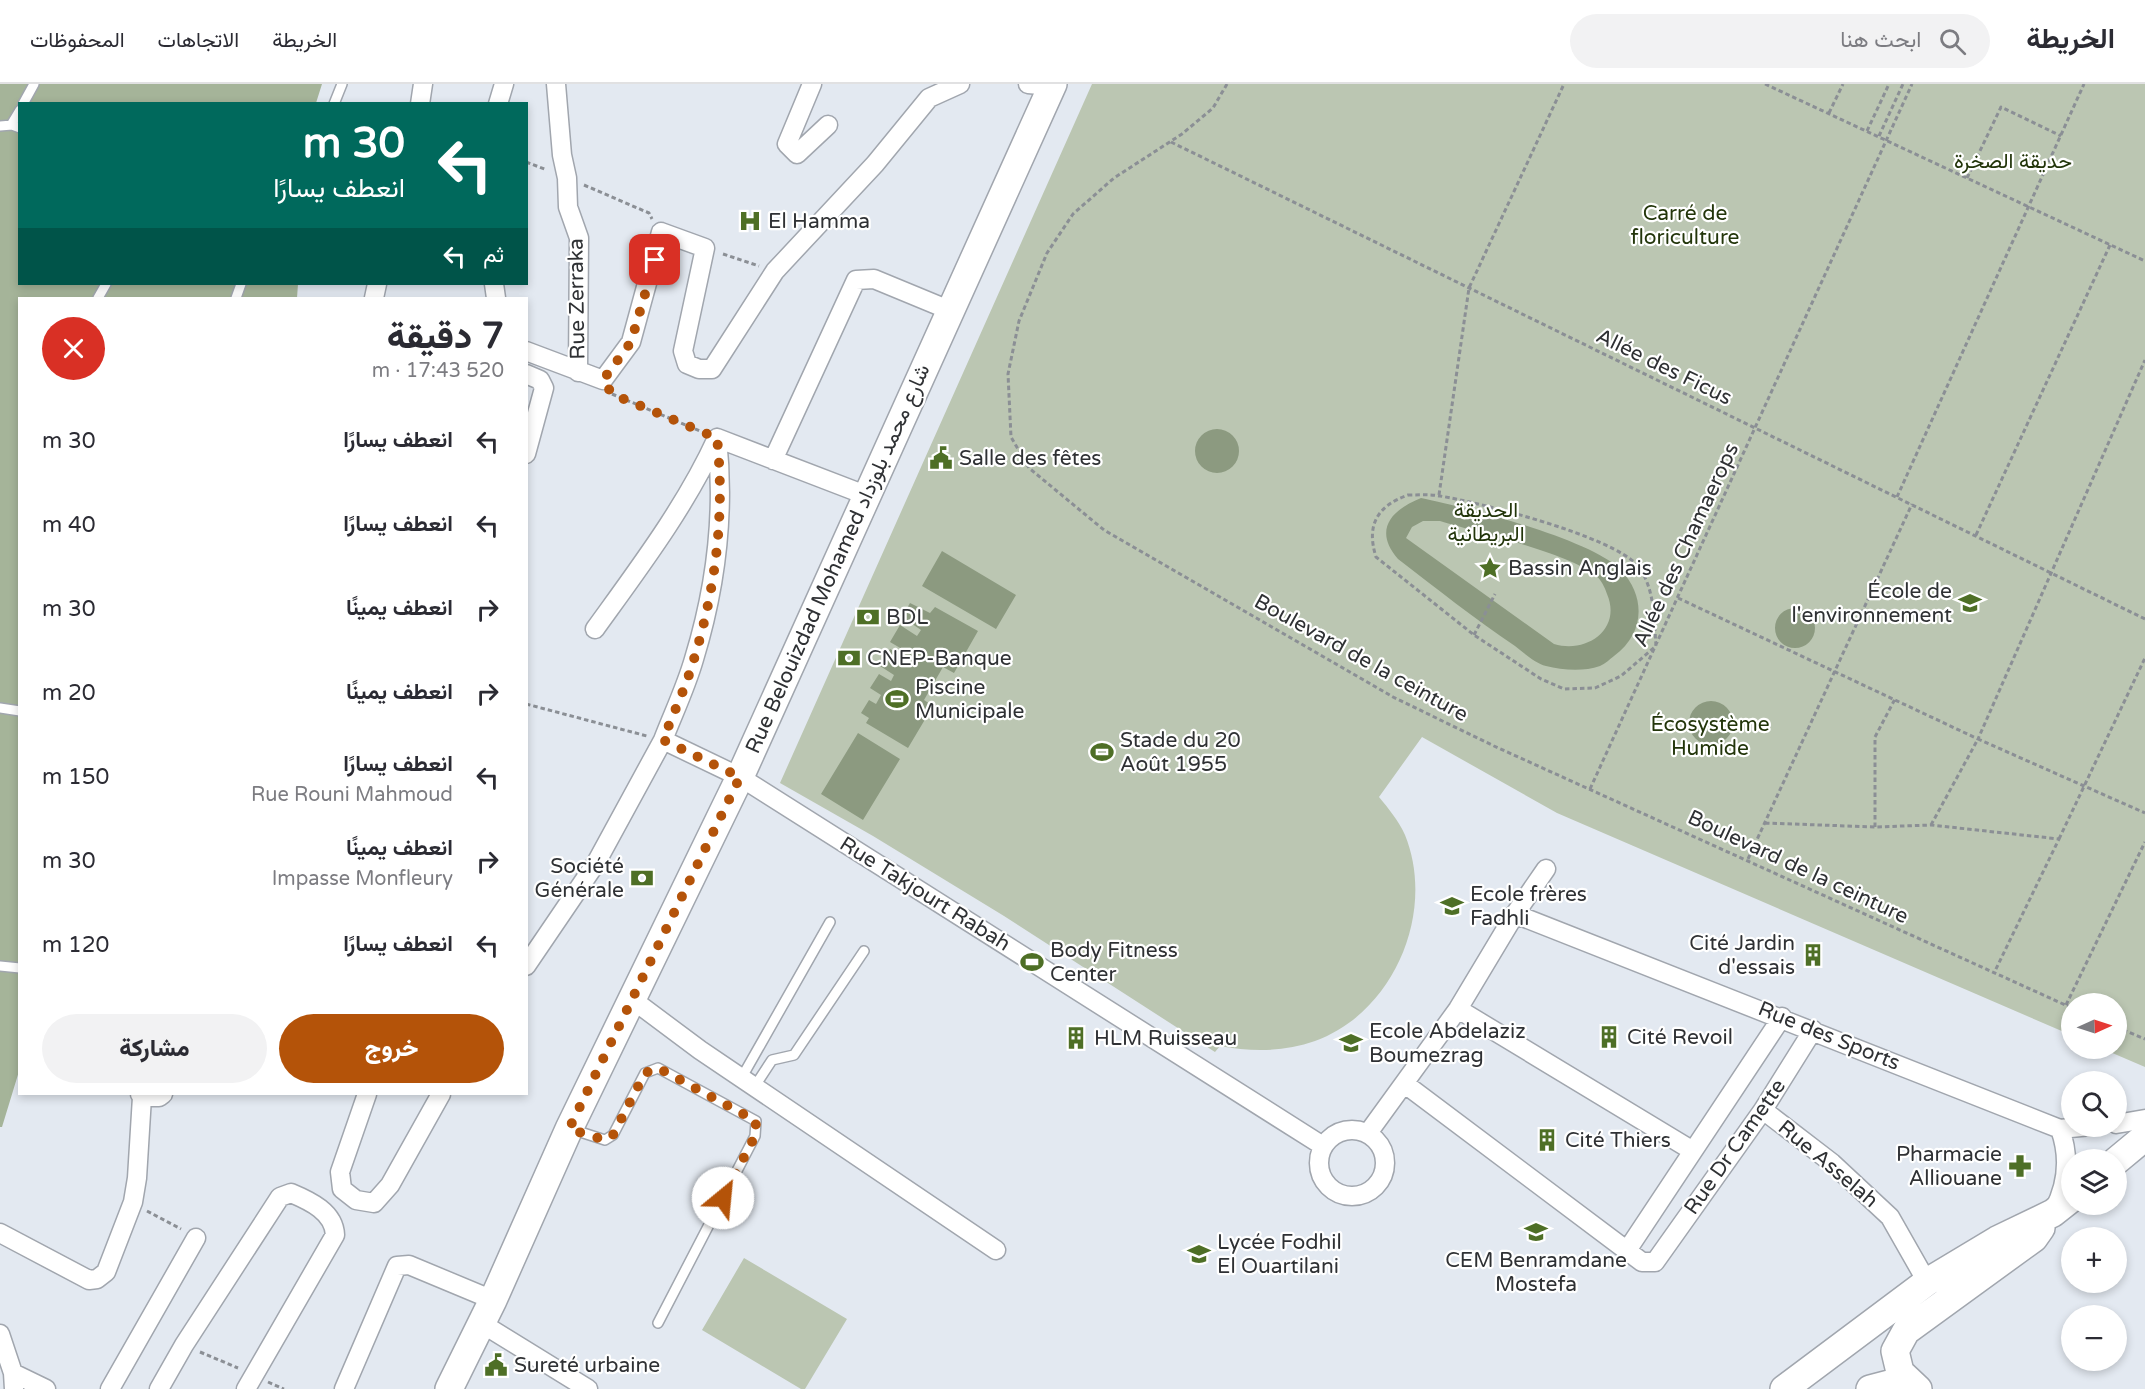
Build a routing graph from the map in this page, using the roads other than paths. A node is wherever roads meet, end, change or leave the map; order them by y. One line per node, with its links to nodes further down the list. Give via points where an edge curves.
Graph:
1 (34, 84): 9 (lane)
2 (342, 84): 10 (lane)
3 (423, 84): 11 (street)
4 (504, 84): 12 (street)
5 (556, 84): 18 (street, Rue Zerraka, via 568,207 579,238)
6 (812, 84): 13 (street, via 787,144 797,154)
7 (960, 84): 18 (street, via 928,98 875,164 775,271 712,369 687,364 683,351 705,248 661,232 631,342 603,380)
8 (1044, 85): 16 (main road, Rue Belouizdad Mohamed شارع محمد بلوزداد)
9 (24, 102)
10 (334, 102)
11 (420, 102)
12 (499, 102)
13 (828, 125)
14 (0, 126): 15 (lane)
15 (15, 126)
16 (949, 310): 22 (street, via 874,279 856,280); 23 (main road, Rue Belouizdad Mohamed شارع محمد بلوزداد)
17 (528, 352): 18 (street)
18 (578, 372)
19 (528, 375): 21 (street, via 540,380 544,388)
20 (717, 438): 22 (street); 24 (street, via 644,561); 27 (street, via 721,472 718,558 694,660)
21 (528, 446)
22 (773, 460): 23 (street)
23 (868, 496): 28 (main road, Rue Belouizdad Mohamed شارع محمد بلوزداد)
24 (595, 629)
25 (0, 708): 26 (lane)
26 (18, 711)
27 (663, 740): 28 (street, Rue Takjourt Rabah); 33 (street, via 596,863)
28 (740, 777): 36 (main road, Rue Belouizdad Mohamed شارع محمد بلوزداد); 53 (street, Rue Takjourt Rabah)
29 (1545, 868): 30 (street)
30 (1515, 914): 37 (street); 38 (street, Rue des Sports)
31 (830, 922): 40 (lane)
32 (864, 951): 40 (lane, via 794,1055 772,1060)
33 (528, 963)
34 (0, 966): 35 (lane)
35 (18, 968)
36 (633, 1000): 40 (street); 49 (main road, Rue Belouizdad Mohamed شارع محمد بلوزداد)
37 (1458, 1009): 41 (street); 55 (street)
38 (1782, 1017): 39 (street, Rue des Sports); 55 (street)
39 (1814, 1030): 46 (street, Rue Dr Camette); 50 (street, Rue des Sports)
40 (748, 1081): 62 (street)
41 (1405, 1084): 51 (street); 61 (street)
42 (141, 1095): 43 (street); 59 (street, via 133,1202 106,1272 89,1280)
43 (162, 1095)
44 (367, 1095): 45 (street, via 340,1172 342,1189 356,1200 374,1203 390,1185)
45 (440, 1095)
46 (1762, 1110): 61 (street, Rue Dr Camette, via 1655,1262 1642,1262); 63 (street, Rue Asselah, via 1832,1163 1890,1217)
47 (2145, 1119): 48 (street)
48 (2127, 1122)
49 (569, 1129): 64 (main road, Rue Belouizdad Mohamed شارع محمد بلوزداد); 65 (lane, via 605,1140 613,1135 645,1073 658,1068 756,1121 755,1136)
50 (2060, 1129): 54 (street)
51 (1368, 1133): 53 (street, via 1341,1131); 53 (street, via 1382,1148 1384,1170 1376,1187 1359,1196 1342,1194 1327,1185 1319,1169)
52 (2145, 1137): 56 (main road)
53 (1323, 1146)
54 (2067, 1149)
55 (1693, 1151): 61 (street)
56 (2127, 1152)
57 (2061, 1206): 63 (main road)
58 (2061, 1206): 77 (main road, via 2034,1238 1906,1332 1895,1351 1900,1372)
59 (0, 1233)
60 (196, 1238): 70 (street)
61 (1628, 1249)
62 (996, 1250)
63 (1926, 1282): 75 (main road)
64 (487, 1311): 72 (street, via 409,1265 397,1266); 73 (main road, Rue Belouizdad Mohamed شارع محمد بلوزداد); 74 (street)
65 (658, 1323)
66 (0, 1334): 67 (street)
67 (14, 1381): 69 (street)
68 (250, 1382): 71 (street, via 334,1235 334,1223 327,1215 291,1193 280,1197)
69 (46, 1389)
70 (110, 1389)
71 (159, 1389)
72 (344, 1389)
73 (449, 1389)
74 (588, 1389)
75 (1784, 1389)
76 (1870, 1389): 77 (main road, via 1889,1384)
77 (1916, 1389)

